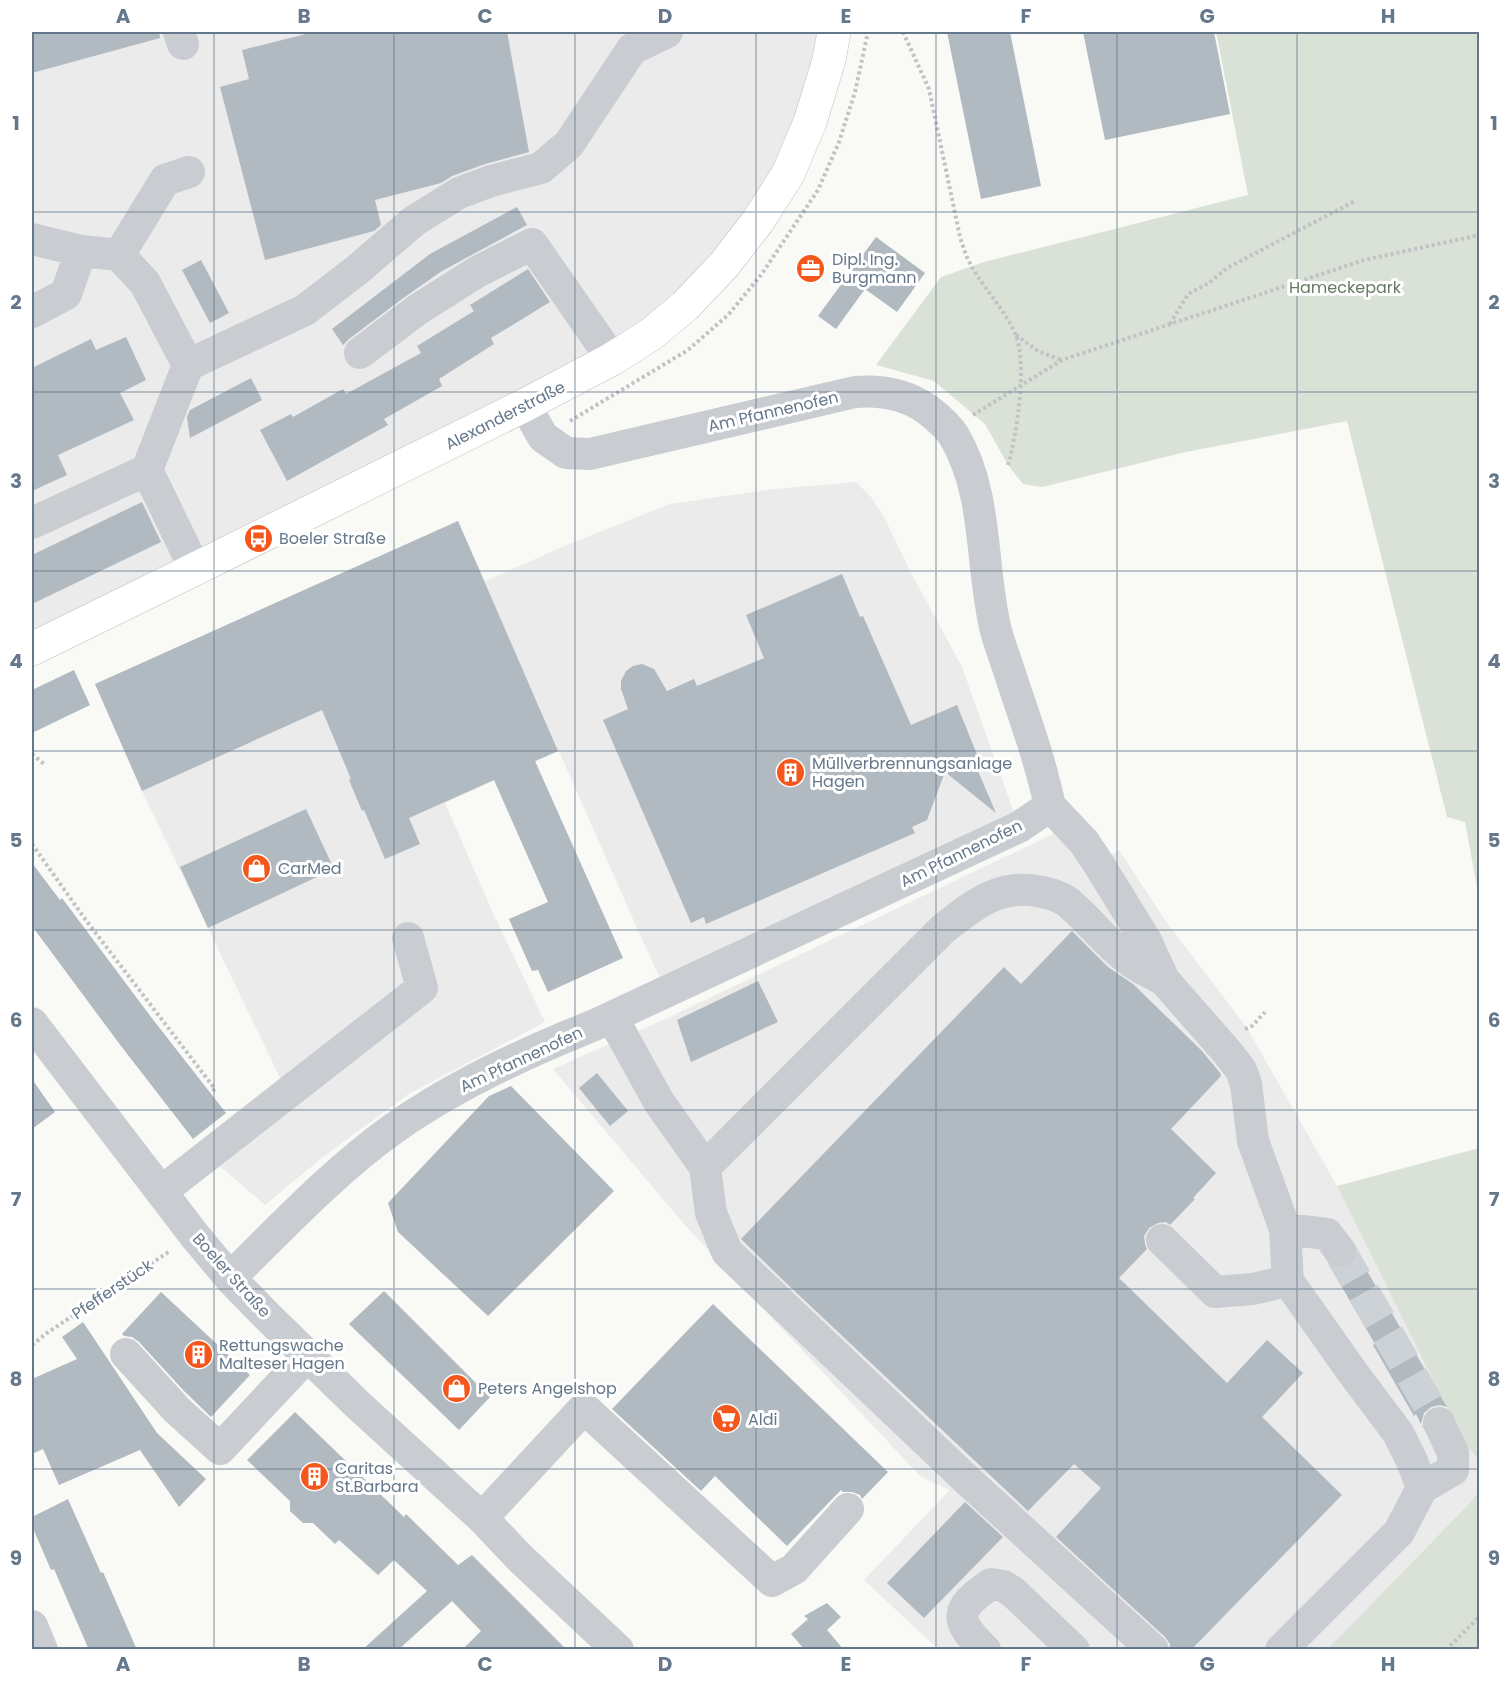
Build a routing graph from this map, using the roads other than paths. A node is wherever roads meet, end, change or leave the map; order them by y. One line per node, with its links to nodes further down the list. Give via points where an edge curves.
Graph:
1 (667, 32): 10 (street, via 632,49 569,144 541,168 459,193 414,221 304,310)
2 (834, 32): 9 (main road, Alexanderstraße, via 810,122 788,174 758,222 724,266 685,306)
3 (189, 172): 6 (street, via 165,180)
4 (32, 239): 5 (street)
5 (81, 251): 6 (street); 7 (street, via 66,294)
6 (119, 255): 10 (street, via 145,283)
7 (32, 312)
8 (360, 353): 9 (street, via 417,310 477,272 532,244)
9 (612, 359): 11 (main road, Alexanderstraße)
10 (188, 364): 12 (street)
11 (525, 405): 14 (main road, Alexanderstraße); 16 (street, Am Pfannenofen, via 543,437 566,453 590,454 855,392 887,392 918,403 938,417 953,434 969,467 979,504 996,632)
12 (147, 470): 13 (street); 14 (street)
13 (32, 523)
14 (195, 569): 15 (main road, Alexanderstraße)
15 (32, 649)
16 (1050, 806): 18 (street, via 1098,863 1146,940); 19 (street, Am Pfannenofen, via 1019,827)
17 (408, 938): 22 (street, via 422,988)
18 (1164, 980): 21 (street, via 1128,960 1069,903 1050,893 1011,889 992,896 943,929); 23 (street, via 1240,1070 1246,1084 1253,1141)
19 (612, 1017): 21 (street, via 659,1102); 26 (street, Am Pfannenofen, via 474,1080 394,1128 349,1162)
20 (32, 1023): 22 (street, Boeler Straße)
21 (705, 1167): 39 (street, via 711,1213 727,1252 957,1471)
22 (162, 1191): 26 (street, Boeler Straße)
23 (1285, 1229): 25 (street, via 1327,1234); 27 (street)
24 (1162, 1240): 27 (street, via 1215,1293)
25 (1340, 1251)
26 (230, 1278): 29 (street, Boeler Straße)
27 (1288, 1281): 31 (street, via 1398,1433)
28 (126, 1354): 29 (street, via 219,1449)
29 (308, 1355): 33 (street, Boeler Straße)
30 (1438, 1423): 31 (street, via 1454,1453 1453,1470)
31 (1422, 1488): 40 (street, via 1399,1532)
32 (848, 1509): 33 (street, via 794,1569 772,1581 585,1408)
33 (482, 1518): 36 (street, Boeler Straße)
34 (32, 1626): 35 (street)
35 (42, 1650)
36 (618, 1650)
37 (985, 1650): 38 (street, via 965,1628 962,1618 974,1597 991,1584 1013,1592)
38 (1074, 1650)
39 (1153, 1650)
40 (1281, 1650)

